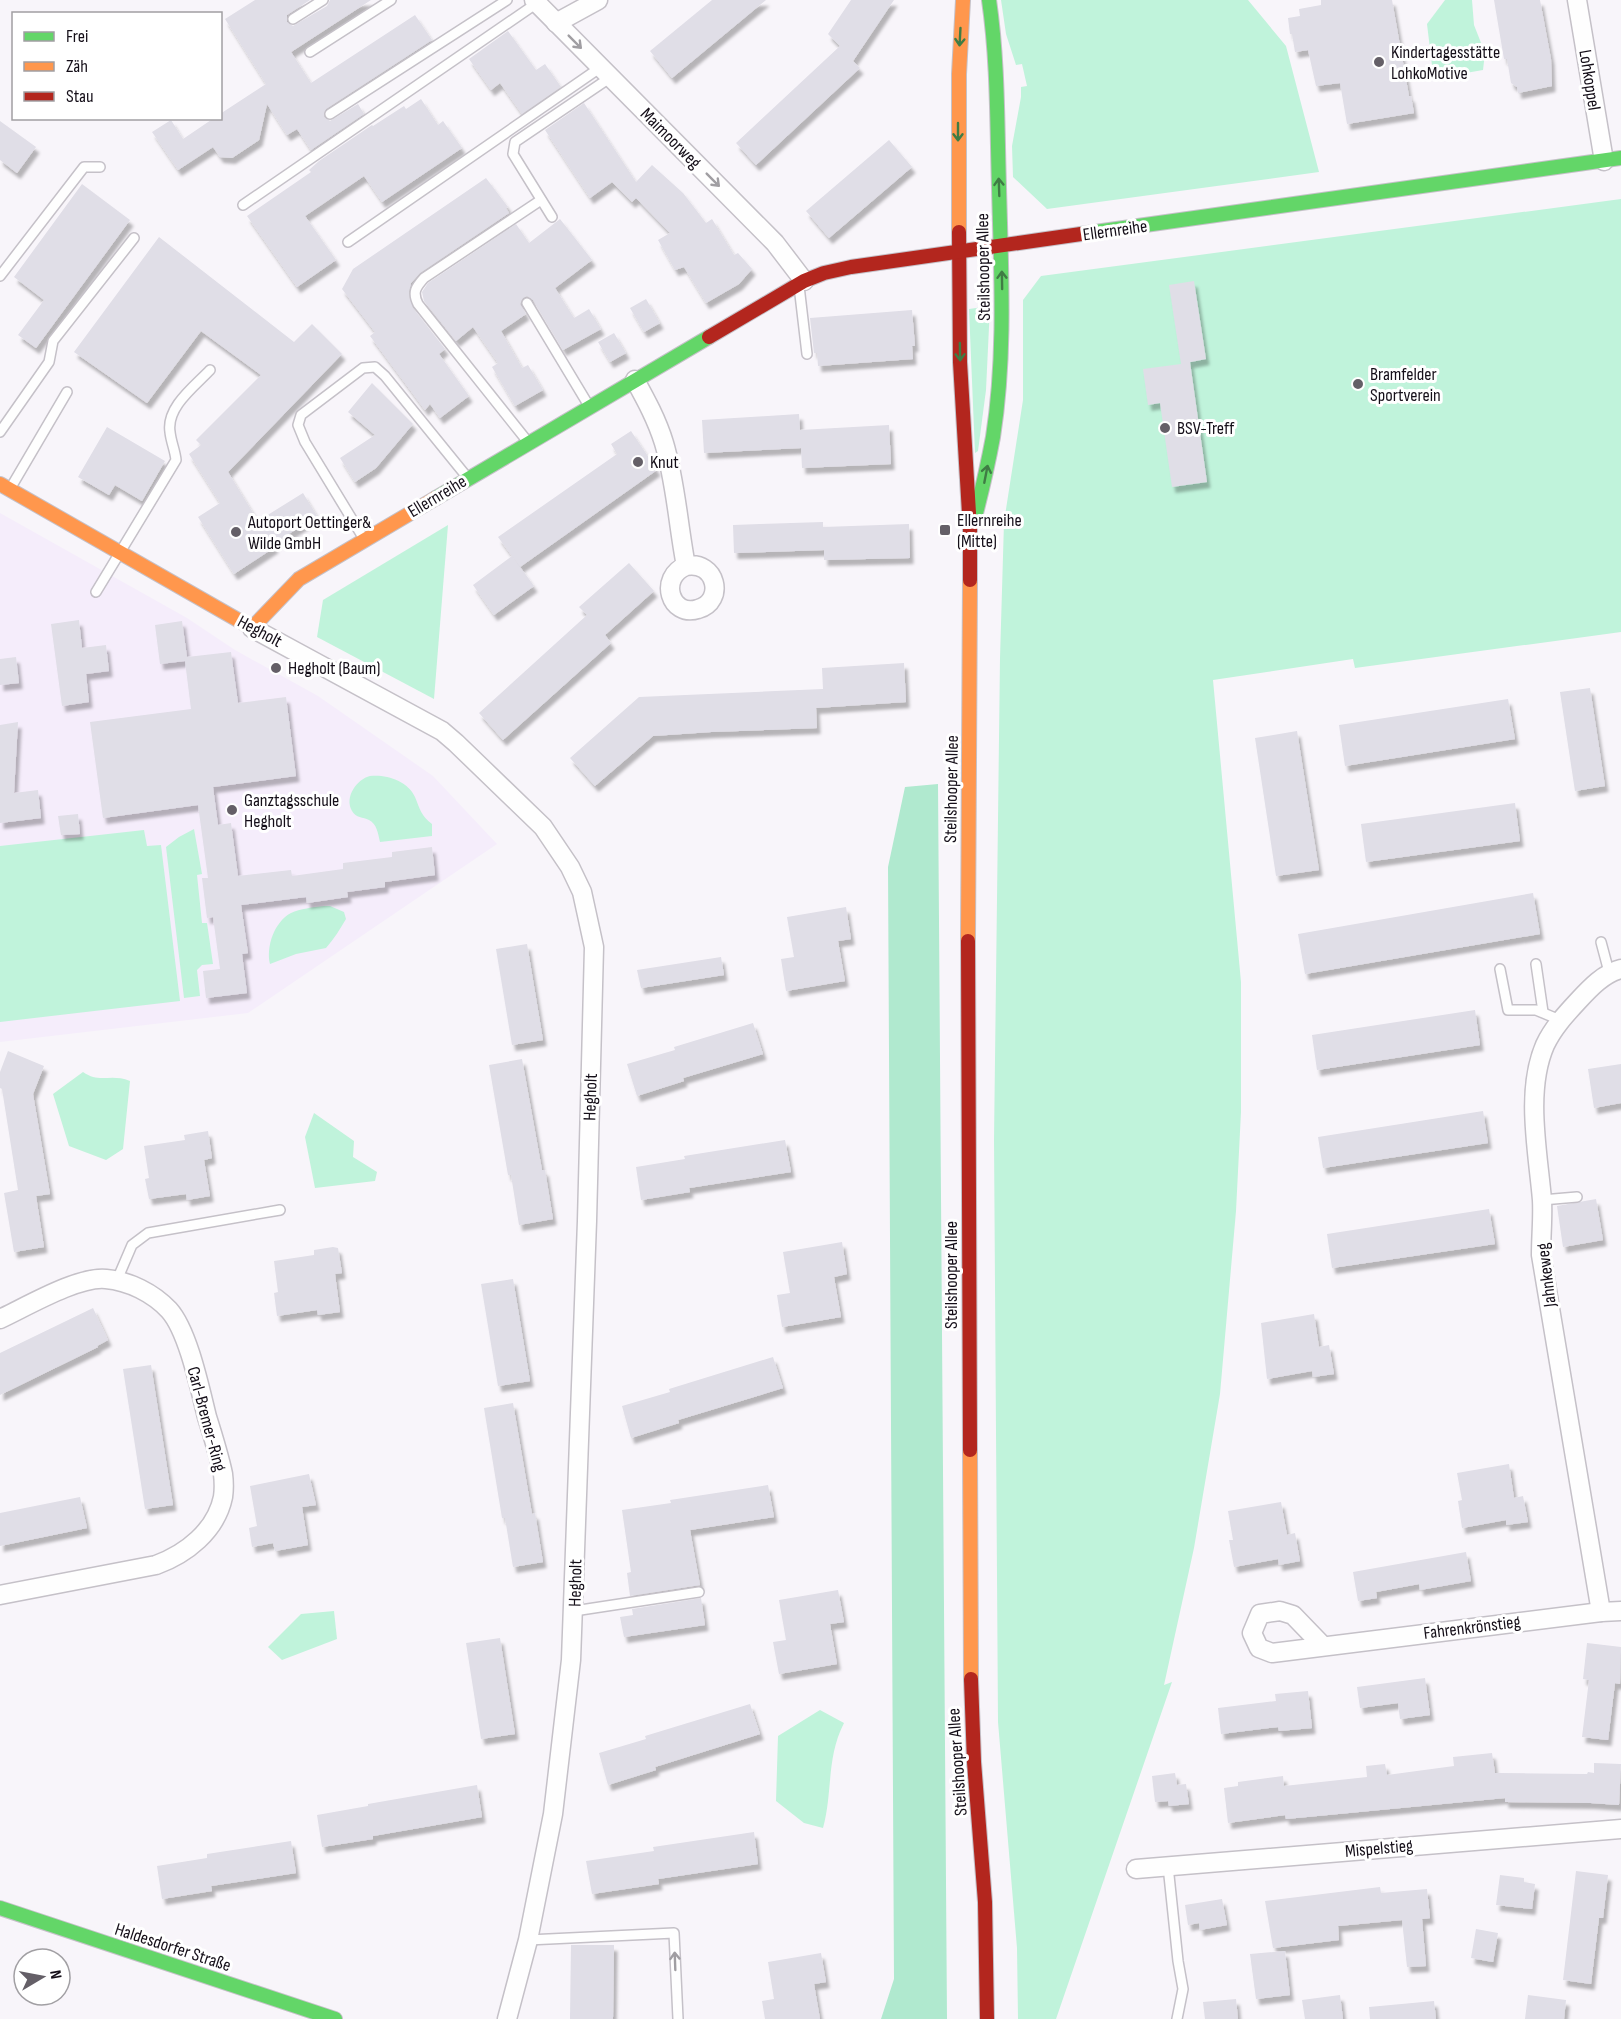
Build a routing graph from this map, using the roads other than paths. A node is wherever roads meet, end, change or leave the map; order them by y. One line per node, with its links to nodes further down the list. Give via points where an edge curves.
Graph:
1 (323, 0): 9 (lane)
2 (391, 0): 11 (lane)
3 (507, 0): 13 (lane)
4 (598, 0): 10 (street)
5 (963, 0): 22 (main road, Steilshooper Allee, one-way to 22, via 958,74)
6 (989, 0): 21 (main road, Steilshooper Allee, one-way to 6, via 997,99)
7 (1577, 0): 14 (street, Lohkoppel)
8 (535, 2): 10 (street, Maimoorweg); 17 (lane)
9 (293, 19)
10 (556, 23): 12 (street, Maimoorweg, one-way to 12)
11 (310, 52)
12 (606, 72): 16 (lane, via 515,142 513,154); 20 (lane); 24 (street, Maimoorweg, one-way to 24, via 775,243)
13 (330, 114)
14 (1612, 159): 21 (main road, Ellernreihe)
15 (100, 167): 23 (lane, via 84,167)
16 (541, 200): 18 (lane); 32 (lane, via 424,278 414,296)
17 (243, 206)
18 (552, 217)
19 (134, 238): 31 (lane, via 53,341 49,362)
20 (348, 242)
21 (1001, 246): 22 (main road, Ellernreihe); 35 (main road, Steilshooper Allee, one-way to 21, via 983,488 996,407 1002,332)
22 (959, 252): 24 (main road, Ellernreihe, via 851,267); 35 (main road, Steilshooper Allee, one-way to 35, via 962,420)
23 (0, 276)
24 (802, 282): 26 (lane); 28 (main road, Ellernreihe)
25 (527, 303): 30 (lane)
26 (807, 354)
27 (210, 370): 37 (lane, via 173,411 170,431 176,460)
28 (635, 380): 30 (main road, Ellernreihe); 38 (street, via 656,419 666,453)
29 (66, 392): 34 (lane)
30 (589, 406): 32 (main road, Ellernreihe)
31 (0, 432)
32 (528, 442): 33 (main road, Ellernreihe)
33 (467, 478): 36 (main road, Ellernreihe); 36 (lane, via 385,376 375,367 363,368 301,415 298,425)
34 (5, 487): 37 (main road, Hegholt)
35 (970, 530): 66 (main road, Steilshooper Allee, via 971,1684 985,1902)
36 (364, 539): 40 (main road, Ellernreihe, via 299,579)
37 (122, 552): 39 (lane); 40 (main road, Hegholt)
38 (686, 566)
39 (96, 592)
40 (252, 628): 54 (street, Hegholt, via 442,731 543,827 582,892 594,947)
41 (1601, 942): 44 (lane)
42 (1536, 964): 45 (lane)
43 (1500, 969): 45 (lane, via 1508,1010)
44 (1615, 971): 46 (street, Jahnkeweg)
45 (1543, 1012): 46 (lane)
46 (1560, 1020): 48 (street, Jahnkeweg, via 1545,1046 1537,1075 1534,1109)
47 (1576, 1197): 48 (lane)
48 (1542, 1200): 56 (street, Jahnkeweg, via 1541,1255)
49 (280, 1210): 50 (lane, via 148,1233 132,1245)
50 (117, 1280): 51 (street, Carl-Bremer-Ring, via 99,1278 83,1282); 53 (street, Carl-Bremer-Ring, via 150,1294 169,1310 180,1329 224,1477 220,1507 188,1550 168,1561)
51 (0, 1319)
52 (699, 1592): 54 (lane)
53 (0, 1595)
54 (574, 1611): 62 (street, Hegholt, via 572,1660 553,1814)
55 (1621, 1611): 56 (street, Fahrenkrönstieg)
56 (1601, 1612): 57 (street, Fahrenkrönstieg)
57 (1322, 1645)
58 (1621, 1829): 59 (street, Mispelstieg)
59 (1168, 1866): 60 (street, Mispelstieg); 67 (lane, via 1183,1989)
60 (1136, 1869)
61 (0, 1908): 63 (main road, Haldesdorfer Straße)
62 (528, 1940): 64 (street, Hegholt); 65 (lane, one-way to 62, via 674,1933)
63 (335, 2019)
64 (507, 2019)
65 (678, 2019)
66 (987, 2019)
67 (1178, 2019)

